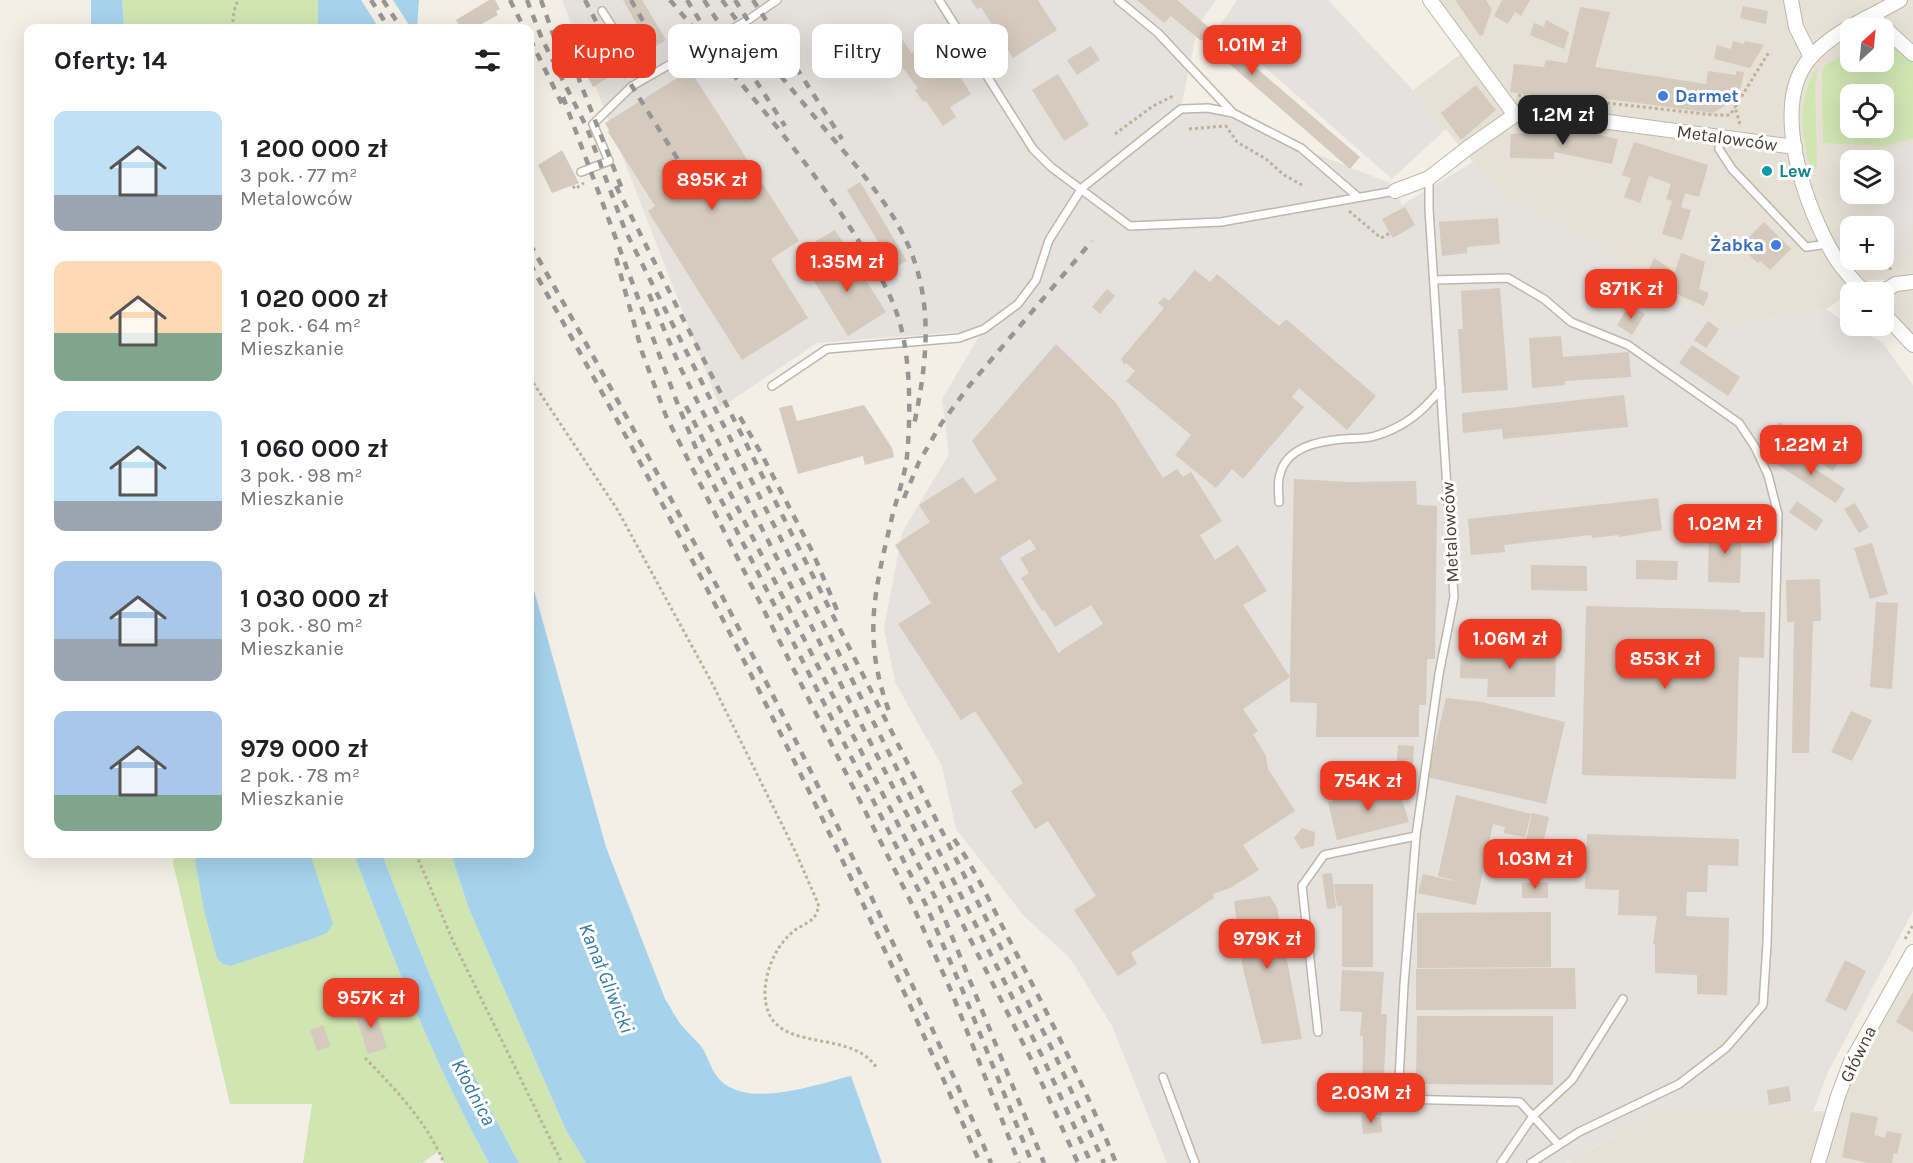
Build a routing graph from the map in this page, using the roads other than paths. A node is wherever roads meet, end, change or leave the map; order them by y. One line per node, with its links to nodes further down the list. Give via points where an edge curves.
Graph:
1 (777, 0): 12 (lane)
2 (939, 0): 20 (lane, via 1033,149)
3 (1118, 0): 14 (lane, via 1158,33)
4 (1430, 0): 15 (street)
5 (1791, 0): 11 (street, via 1796,27)
6 (1900, 0): 8 (street)
7 (602, 11): 9 (lane)
8 (1875, 15): 10 (street); 11 (street, via 1828,42)
9 (610, 24)
10 (1913, 54)
11 (1811, 57): 17 (street, via 1793,94)
12 (656, 72)
13 (645, 78): 18 (lane, via 593,124 609,161)
14 (1233, 113): 20 (lane, via 1208,108 1181,109); 22 (lane, via 1301,148)
15 (1515, 115): 16 (street, Metalowców, via 1557,115); 19 (street)
16 (1719, 137): 17 (street, Metalowców); 23 (lane, via 1719,149 1732,169 1806,247)
17 (1795, 147): 23 (street, via 1809,204)
18 (581, 172)
19 (1429, 178): 21 (street); 24 (lane, Metalowców)
20 (1082, 188): 22 (lane, via 1130,226 1221,222); 30 (lane, via 1049,240 1036,280 1018,304 984,330 959,338 826,349)
21 (1395, 191): 22 (lane)
22 (1358, 198)
23 (1828, 244): 25 (street)
24 (1434, 280): 31 (lane, Metalowców); 39 (lane, via 1508,278 1544,298 1571,322 1628,345 1739,423 1768,475 1778,514 1763,1005 1726,1048 1679,1084)
25 (1856, 282)
26 (1913, 282): 27 (street)
27 (1894, 285)
28 (1894, 325): 29 (street)
29 (1913, 345)
30 (772, 386)
31 (1442, 389): 32 (lane, via 1402,426 1373,437 1323,441 1303,447 1286,460 1279,475); 33 (lane, Metalowców, via 1454,597)
32 (1279, 502)
33 (1416, 836): 36 (lane, via 1324,855 1302,886); 38 (lane, Metalowców, via 1398,1099 1520,1102)
34 (1913, 952): 43 (street, Główna, via 1850,1064)
35 (1623, 999): 38 (lane, via 1572,1080)
36 (1318, 1032)
37 (1163, 1077): 40 (lane)
38 (1533, 1116): 39 (lane); 41 (lane)
39 (1559, 1145): 42 (lane)
40 (1195, 1163)
41 (1501, 1163)
42 (1531, 1163)
43 (1818, 1163)

